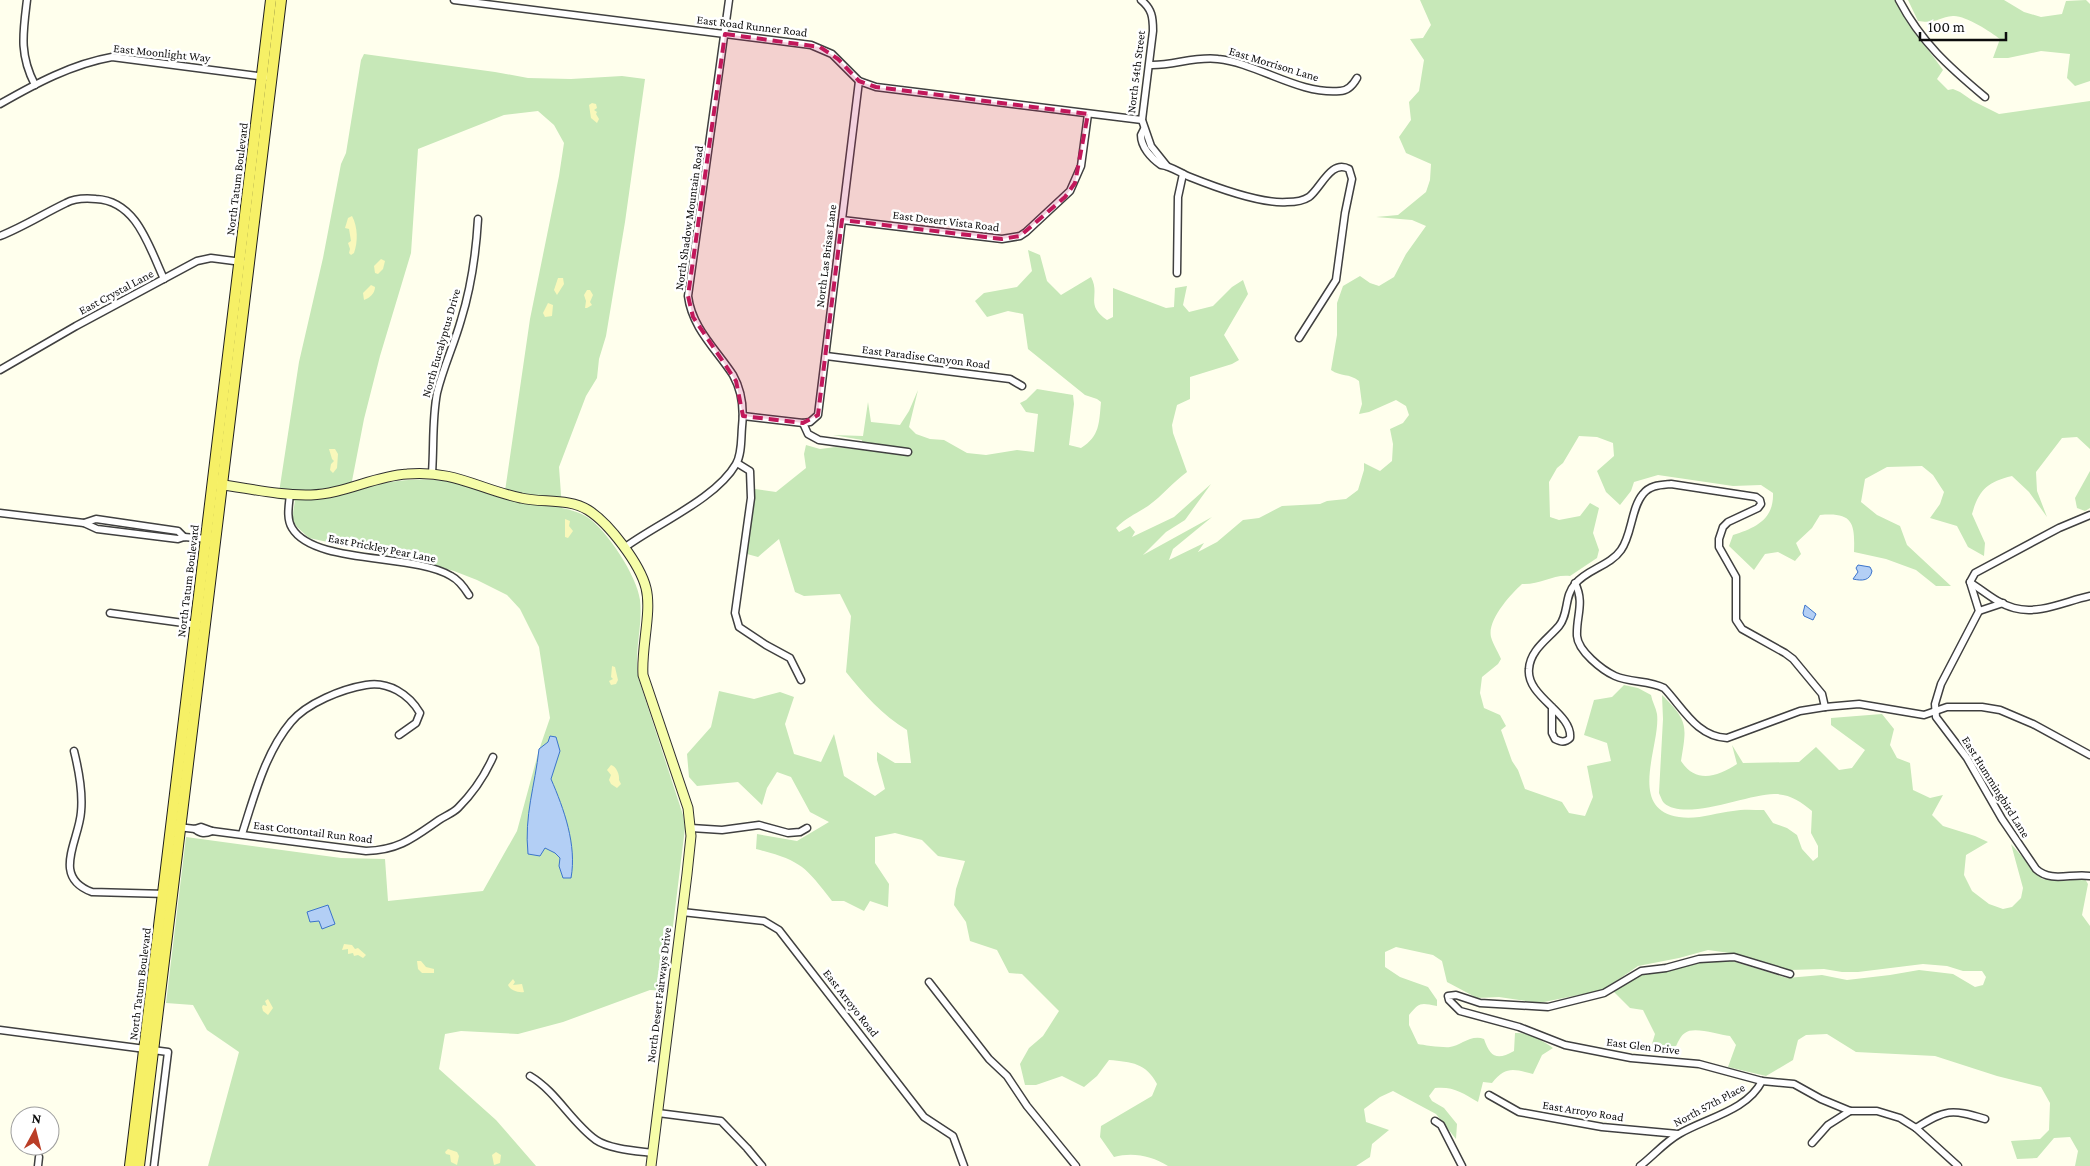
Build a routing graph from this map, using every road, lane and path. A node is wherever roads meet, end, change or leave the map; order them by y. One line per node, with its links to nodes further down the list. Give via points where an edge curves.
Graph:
1 (27, 0): 13 (street, via 23,53)
2 (271, 0): 10 (main road, North Tatum Boulevard)
3 (281, 0): 10 (main road, North Tatum Boulevard)
4 (454, 0): 8 (street, East Road Runner Road)
5 (729, 0): 8 (street, North Shadow Mountain Road)
6 (1141, 0): 9 (street, North 54th Street, via 1153,16)
7 (1899, 0): 14 (street, via 1926,43)
8 (725, 34): 12 (street, East Road Runner Road, via 812,45 838,59); 29 (street, North Shadow Mountain Road, via 688,296 693,318 736,381)
9 (1150, 65): 11 (street, East Morrison Lane, via 1223,59 1288,82 1341,92); 17 (street, North 54th Street)
10 (267, 77): 13 (street, East Moonlight Way, via 112,57 89,62); 22 (main road, North Tatum Boulevard)
11 (1357, 78)
12 (859, 81): 16 (street, via 876,87); 20 (street, North Las Brisas Lane)
13 (35, 85): 15 (street, East Moonlight Way)
14 (1985, 97)
15 (0, 104)
16 (1088, 114): 17 (street); 20 (street, East Desert Vista Road, via 1081,166 1075,183 1065,197 1020,236 1002,240)
17 (1142, 120): 18 (street, via 1144,146 1156,161)
18 (1182, 174): 23 (street, via 1178,196); 25 (street, via 1259,199 1286,202 1306,198 1339,167 1350,169 1352,179 1336,280)
19 (478, 219): 33 (street, North Eucalyptus Drive, via 468,295 434,408)
20 (842, 220): 26 (street, North Las Brisas Lane)
21 (0, 236): 24 (street, via 76,199 104,199 118,204 134,218)
22 (244, 262): 24 (street, East Crystal Lane, via 204,259); 34 (main road, North Tatum Boulevard)
23 (1177, 273)
24 (164, 279): 27 (street, East Crystal Lane)
25 (1299, 338)
26 (826, 356): 28 (street, East Paradise Canyon Road, via 1010,379); 30 (street, North Las Brisas Lane, via 818,415)
27 (0, 370)
28 (1022, 386)
29 (743, 416): 30 (street); 32 (street, North Shadow Mountain Road)
30 (803, 423): 31 (street, via 808,434 819,440)
31 (908, 452)
32 (737, 463): 43 (street, via 703,496); 52 (street, via 750,471 750,498 735,613 739,626 790,658)
33 (432, 473): 35 (street, North Desert Fairways Drive, via 389,476 325,494); 43 (street, North Desert Fairways Drive, via 461,478 520,498 584,507)
34 (217, 484): 35 (street, North Desert Fairways Drive); 42 (main road, North Tatum Boulevard)
35 (290, 494): 46 (street, East Prickley Pear Lane, via 290,523 303,540 333,551 442,571 452,576)
36 (0, 512): 38 (street)
37 (2090, 515): 44 (street, via 2059,528 1976,574)
38 (84, 523): 39 (street, via 96,519); 40 (street, via 96,529)
39 (132, 524): 40 (street); 41 (street, via 178,531)
40 (131, 534): 41 (street)
41 (184, 537): 42 (street)
42 (211, 540): 51 (main road, North Tatum Boulevard)
43 (624, 548): 61 (street, North Desert Fairways Drive, via 646,586 648,610 643,675 683,788)
44 (1970, 582): 48 (street); 49 (street)
45 (1575, 583): 53 (street, via 1562,621 1529,663 1528,675 1532,686); 54 (street, via 1580,593 1577,636 1580,648 1616,676 1664,688 1698,727 1716,737 1727,738 1800,711); 54 (street, via 1619,552 1640,498 1652,487 1671,484 1756,497 1760,500 1758,508 1728,522 1719,539 1719,548 1736,577 1736,620 1742,630 1793,659 1822,694)
46 (469, 595)
47 (2090, 596): 48 (street, via 2029,610)
48 (2003, 604): 49 (street)
49 (1979, 611): 55 (street, via 1941,684)
50 (110, 613): 51 (street)
51 (200, 625): 60 (main road, North Tatum Boulevard)
52 (802, 680)
53 (1552, 707): 53 (street, via 1555,740 1567,741 1570,728)
54 (1825, 707): 55 (street, via 1859,704 1924,715)
55 (1935, 712): 58 (street, via 1947,707 2000,710); 64 (street, East Hummingbird Lane, via 1968,758 2002,819 2036,869 2042,875 2052,877)
56 (399, 734): 63 (street, via 416,723 420,713 396,689 377,683 347,688 306,709 292,721 271,756)
57 (74, 752): 65 (street, via 82,805 70,858 71,876 78,885 92,892)
58 (2090, 755)
59 (493, 757): 63 (street, East Cottontail Run Road, via 458,808 398,846 366,851)
60 (176, 827): 63 (street, East Cottontail Run Road, via 201,827); 65 (main road, North Tatum Boulevard)
61 (691, 828): 62 (street, via 722,830 759,824 788,833); 66 (street, North Desert Fairways Drive)
62 (806, 828)
63 (242, 834)
64 (2090, 876)
65 (168, 894): 70 (main road, North Tatum Boulevard)
66 (682, 912): 75 (street, North Desert Fairways Drive); 89 (street, East Arroyo Road, via 764,921 780,930 924,1117 953,1136)
67 (1790, 974): 72 (street, East Glen Drive, via 1734,957 1699,959 1641,971 1604,993 1548,1007 1480,1003 1456,995 1448,996 1460,1011 1519,1026 1565,1046 1631,1058 1699,1064)
68 (929, 982): 90 (street)
69 (0, 1030): 70 (street)
70 (149, 1049): 84 (main road, North Tatum Boulevard); 85 (main road, North Tatum Boulevard); 86 (street, North Tatum Boulevard, via 168,1052)
71 (530, 1076): 81 (street, via 545,1084 568,1113 598,1141)
72 (1762, 1081): 74 (street, East Glen Drive, via 1794,1084); 79 (street, North 57th Place, via 1756,1093 1743,1102)
73 (1489, 1095): 79 (street, East Arroyo Road, via 1519,1112 1602,1127)
74 (1850, 1111): 78 (street, East Glen Drive, via 1876,1111 1900,1118); 80 (street, via 1828,1125)
75 (658, 1113): 81 (street, North Desert Fairways Drive); 88 (street, via 721,1121)
76 (1985, 1119): 78 (street, via 1963,1112 1939,1114)
77 (1435, 1121): 91 (street, via 1441,1125)
78 (1916, 1128): 93 (street, East Glen Drive)
79 (1678, 1134): 92 (street, North 57th Place)
80 (1812, 1143)
81 (652, 1153): 87 (street, North Desert Fairways Drive)
82 (39, 1157): 83 (street)
83 (38, 1166)
84 (130, 1166)
85 (139, 1166)
86 (154, 1166)
87 (651, 1166)
88 (762, 1166)
89 (964, 1166)
90 (1076, 1166)
91 (1462, 1166)
92 (1640, 1166)
93 (1958, 1166)

